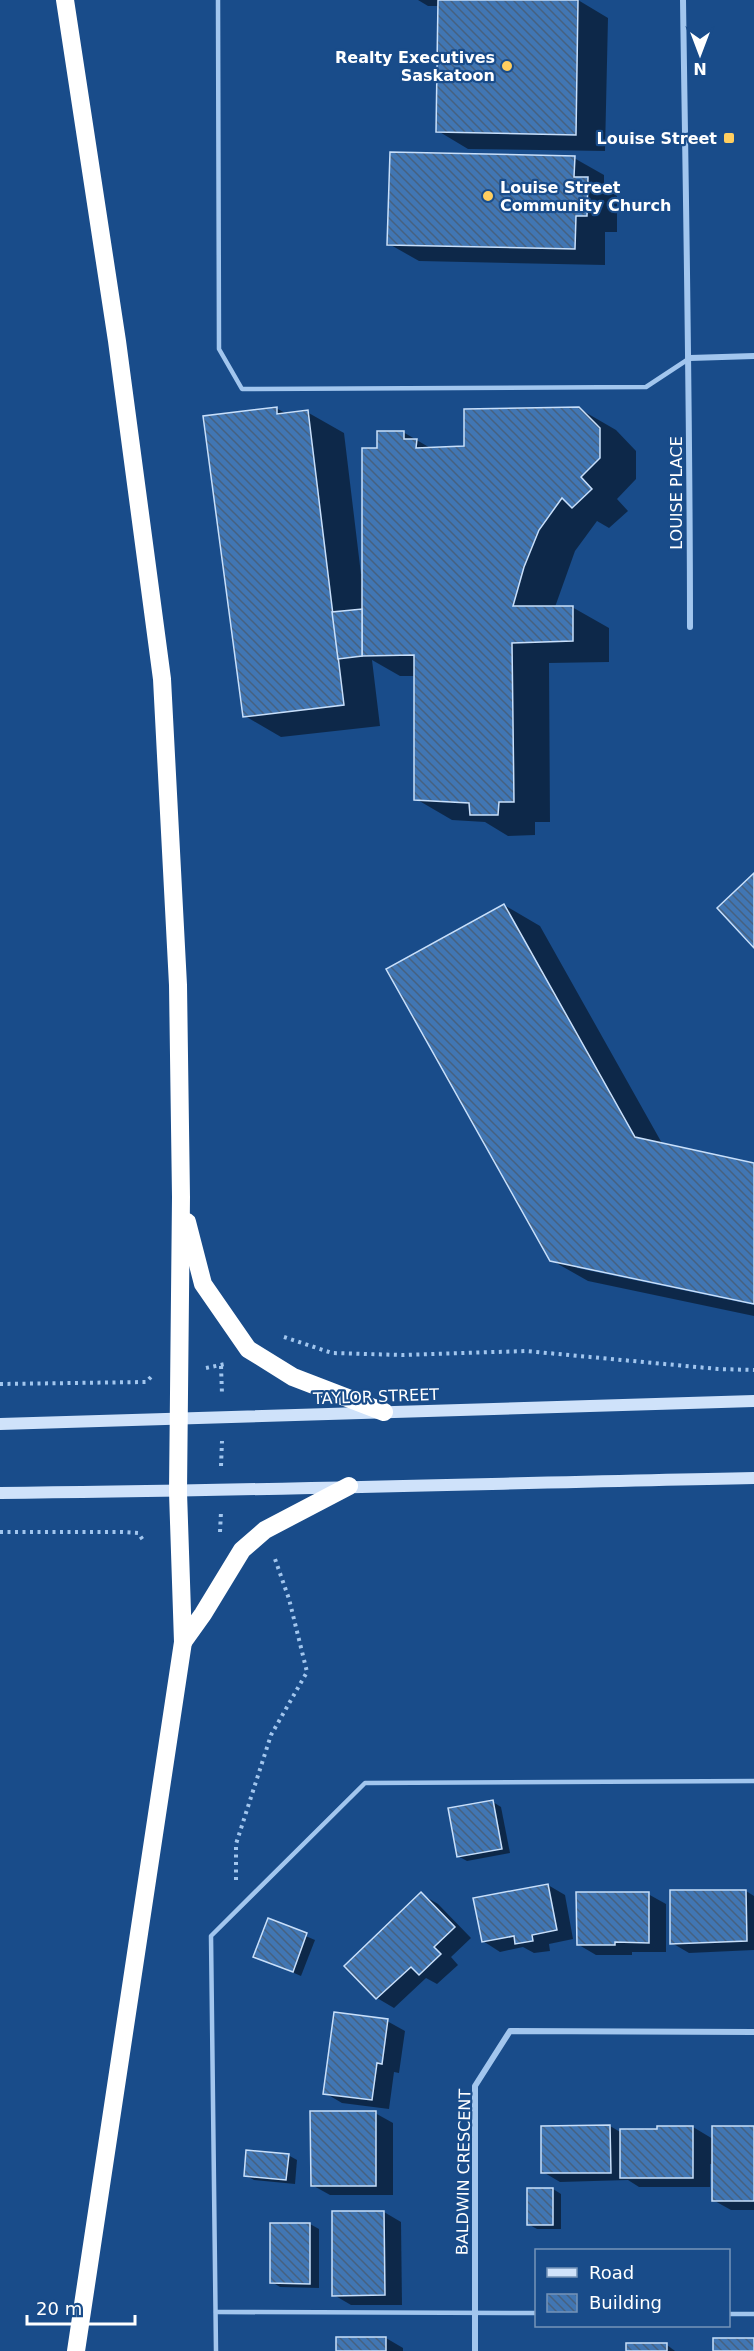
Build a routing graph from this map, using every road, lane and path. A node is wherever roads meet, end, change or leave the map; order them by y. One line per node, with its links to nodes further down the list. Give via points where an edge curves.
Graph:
1 (65, 0): 7 (highway, via 117,341 162,679 178,985)
2 (218, 0): 5 (lane, via 219,349 242,388 646,387)
3 (683, 0): 5 (street)
4 (754, 356): 5 (street)
5 (690, 358): 6 (street, LOUISE PLACE)
6 (690, 627)
7 (181, 1197): 8 (highway, via 203,1284); 10 (highway)
8 (248, 1349): 9 (path, via 265,1330 332,1353 525,1351); 10 (path, via 221,1366); 13 (highway, via 293,1377)
9 (754, 1370)
10 (179, 1371): 11 (path, via 153,1374 146,1382); 14 (highway)
11 (0, 1384)
12 (754, 1401): 13 (main road, TAYLOR STREET)
13 (384, 1412): 14 (main road, TAYLOR STREET)
14 (179, 1418): 15 (main road, TAYLOR STREET); 18 (highway)
15 (0, 1424)
16 (754, 1478): 17 (main road)
17 (349, 1486): 18 (main road); 23 (highway, via 265,1530 242,1550)
18 (178, 1492): 19 (main road); 23 (highway)
19 (0, 1493)
20 (0, 1532): 21 (path, via 122,1532 138,1533)
21 (143, 1540)
22 (274, 1553): 25 (path, via 307,1672 271,1735 236,1844)
23 (183, 1642): 32 (highway)
24 (754, 1781): 25 (lane, via 365,1784)
25 (237, 1910): 27 (lane, via 211,1936)
26 (754, 2032): 28 (street, BALDWIN CRESCENT, via 510,2031 474,2086)
27 (216, 2312): 28 (lane); 33 (lane)
28 (474, 2313): 29 (lane); 34 (street, BALDWIN CRESCENT)
29 (535, 2313)
30 (730, 2314): 31 (lane)
31 (754, 2314)
32 (76, 2351)
33 (216, 2351)
34 (474, 2351)

